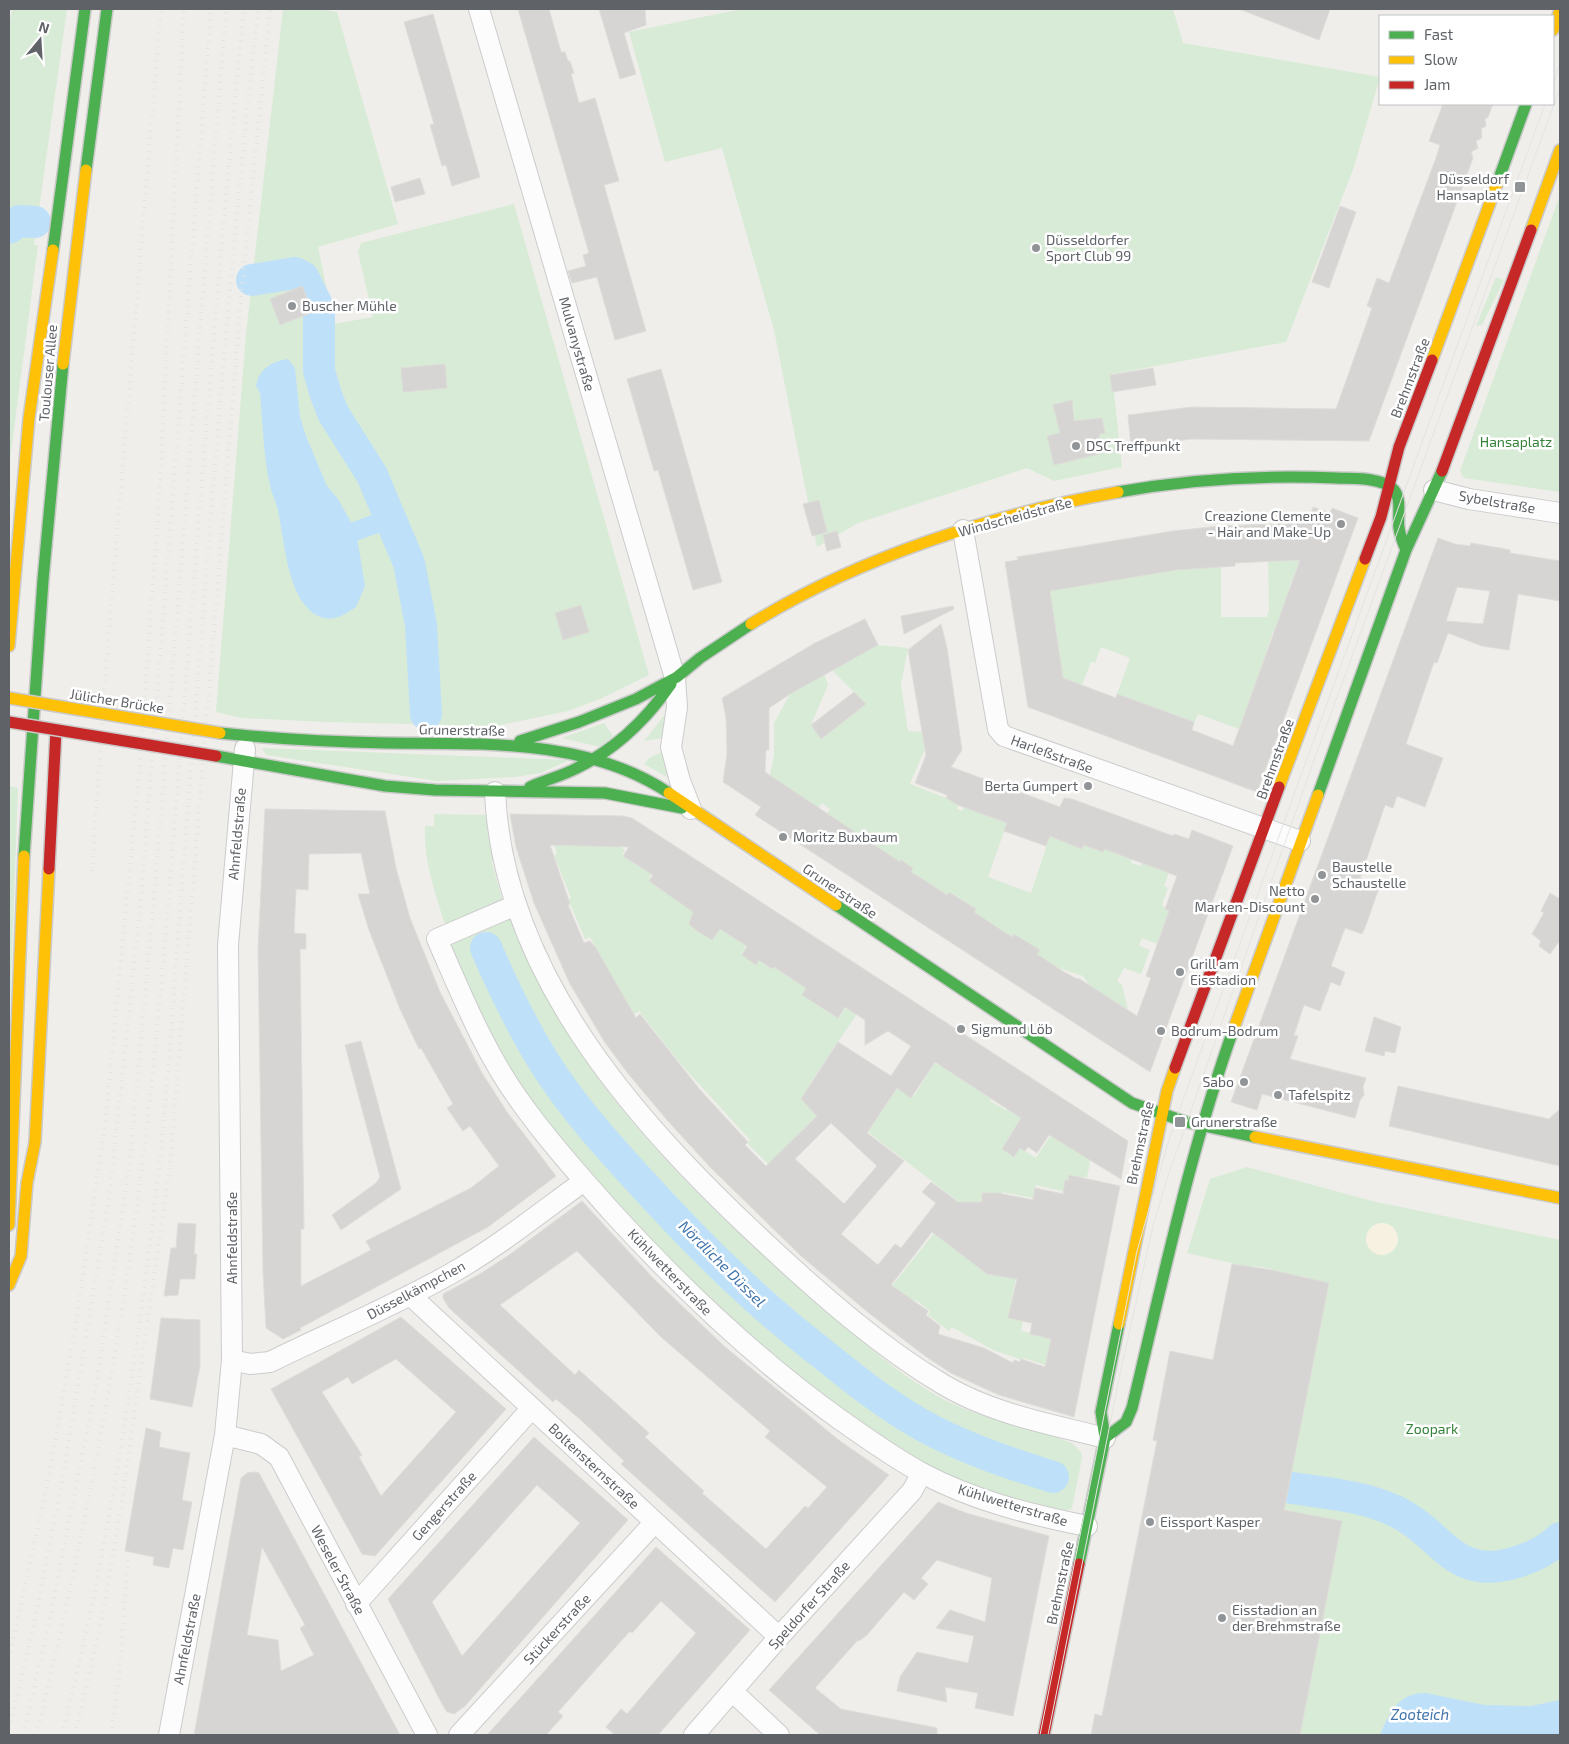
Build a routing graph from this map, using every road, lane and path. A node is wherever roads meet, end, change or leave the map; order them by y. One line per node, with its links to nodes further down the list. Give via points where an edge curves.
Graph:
1 (85, 9): 13 (main road, Toulouser Allee, via 29,418)
2 (107, 9): 20 (main road, Toulouser Allee, via 69,302)
3 (478, 9): 14 (street, Mulvanystraße)
4 (1560, 10): 5 (main road)
5 (1554, 27)
6 (1526, 105): 8 (main road, Brehmstraße, via 1399,447)
7 (1560, 150): 9 (main road)
8 (1390, 486): 11 (main road, Windscheidstraße, via 1363,480 1284,477 1184,483 1088,497); 12 (main road, via 1397,495 1399,530); 28 (main road, Brehmstraße)
9 (1434, 490): 10 (street, Sybelstraße, via 1469,499); 12 (main road)
10 (1560, 513)
11 (963, 530): 14 (main road, Windscheidstraße, via 859,569 802,595 722,642); 28 (street, Harleßstraße, via 998,728 1004,736)
12 (1406, 550): 29 (main road)
13 (9, 646)
14 (675, 678): 21 (main road, Windscheidstraße, via 605,714); 23 (main road, Windscheidstraße, via 656,708 612,747); 27 (street, via 677,707 671,747)
15 (9, 698): 18 (main road, Jülicher Brücke, bridge)
16 (9, 722): 17 (main road, bridge)
17 (56, 730): 24 (main road, Grunerstraße, bridge); 36 (main road, via 35,1142 27,1183 21,1256)
18 (220, 733): 19 (main road, Grunerstraße)
19 (246, 736): 21 (main road, Grunerstraße, via 291,741); 24 (street, Ahnfeldstraße)
20 (30, 741): 22 (main road, Toulouser Allee); 35 (main road, Toulouser Allee)
21 (507, 745): 23 (main road, Grunerstraße, via 558,750)
22 (19, 757)
23 (593, 759): 26 (main road, Windscheidstraße); 27 (main road, Grunerstraße, via 644,778)
24 (244, 762): 25 (main road, Grunerstraße, via 385,786); 38 (street, Ahnfeldstraße, via 228,945)
25 (495, 792): 26 (main road, Grunerstraße); 30 (street, via 503,854)
26 (522, 792): 27 (main road, Grunerstraße, via 604,794)
27 (691, 809): 31 (main road, Grunerstraße, via 1121,1098)
28 (1264, 830): 29 (street, Harleßstraße); 31 (main road, Brehmstraße, via 1185,1037)
29 (1300, 842): 32 (main road)
30 (516, 905): 33 (street, Kühlwetterstraße, via 436,940 493,1059 517,1097); 41 (street, via 559,998 590,1049 680,1158 784,1260 871,1335 945,1386 1024,1418)
31 (1162, 1114): 32 (main road, Grunerstraße); 41 (main road, Brehmstraße, via 1101,1412)
32 (1202, 1126): 34 (main road, Grunerstraße); 41 (main road, via 1138,1389 1126,1422)
33 (584, 1181): 37 (street, Düsselkämpchen, via 499,1243); 42 (street, Kühlwetterstraße, via 715,1319 825,1409)
34 (1560, 1198)
35 (9, 1225)
36 (9, 1285)
37 (410, 1295): 38 (street, Düsselkämpchen, via 270,1362 250,1364); 39 (street, Boltensternstraße)
38 (232, 1360): 40 (street, Ahnfeldstraße)
39 (532, 1408): 43 (street, Boltensternstraße); 45 (street, Gengerstraße)
40 (225, 1435): 45 (street, Weseler Straße, via 261,1444 280,1456); 48 (street, Ahnfeldstraße)
41 (1105, 1438): 44 (main road, Brehmstraße)
42 (922, 1473): 44 (street, Kühlwetterstraße, via 989,1500); 46 (street, Speldorfer Straße, via 912,1491)
43 (655, 1522): 46 (street, Boltensternstraße); 50 (street, Stückerstraße)
44 (1087, 1526): 53 (main road, Brehmstraße)
45 (356, 1604): 49 (street, Weseler Straße)
46 (779, 1637): 47 (street, Speldorfer Straße)
47 (733, 1692): 51 (street, Speldorfer Straße); 52 (street)
48 (169, 1735)
49 (427, 1735)
50 (459, 1735)
51 (694, 1735)
52 (780, 1735)
53 (1044, 1735)

